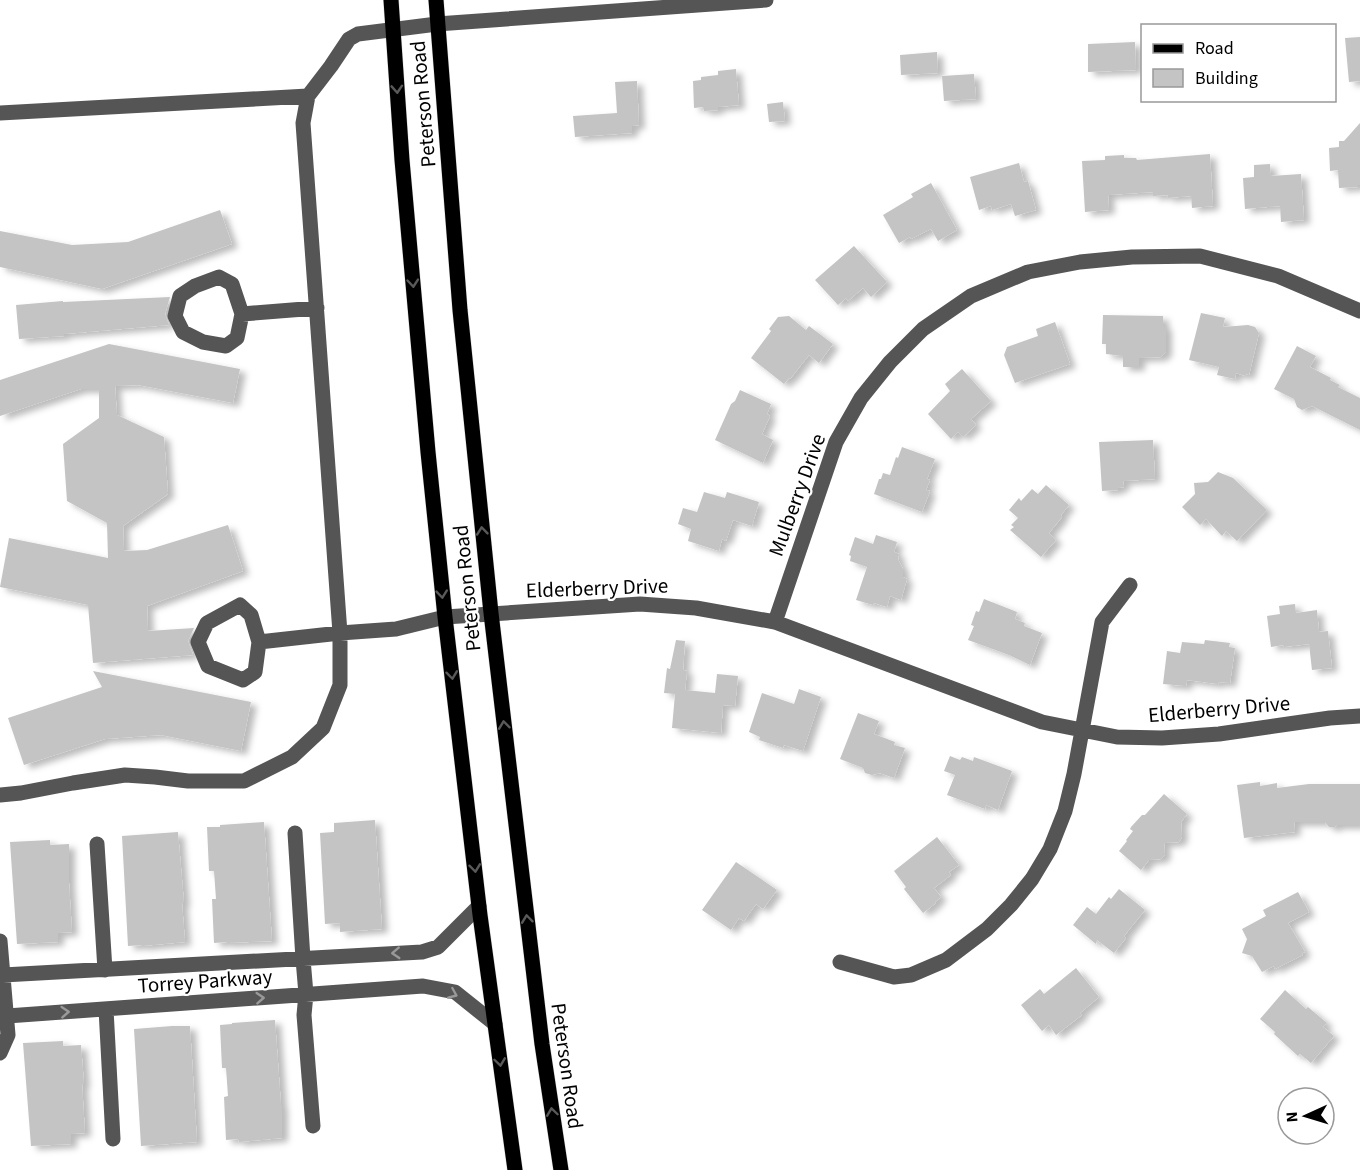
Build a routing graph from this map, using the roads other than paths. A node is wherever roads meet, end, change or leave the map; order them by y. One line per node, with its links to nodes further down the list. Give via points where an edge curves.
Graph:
1 (391, 0): 5 (main road, Peterson Road)
2 (436, 0): 4 (main road, Peterson Road)
3 (766, 0): 4 (street)
4 (437, 24): 5 (street); 12 (main road, Peterson Road, one-way to 4, via 460,310)
5 (393, 30): 6 (street, via 358,34 349,39); 13 (main road, Peterson Road, one-way to 13, via 428,460)
6 (308, 96): 7 (street); 9 (street, via 303,123)
7 (0, 113)
8 (1359, 306): 14 (street, Mulberry Drive, via 1278,276 1200,256 1080,262 1028,272 971,296 923,329 861,398 836,442)
9 (317, 308): 10 (street); 15 (street)
10 (242, 314): 10 (street, via 237,339 226,346 204,342 183,332 175,316 180,296 219,277 232,284)
11 (1130, 585): 18 (street, via 1102,622)
12 (491, 614): 13 (street, Elderberry Drive); 14 (street, Elderberry Drive, via 640,603); 36 (main road, Peterson Road, one-way to 12, via 542,1044)
13 (445, 617): 15 (street, Elderberry Drive, via 396,629); 22 (main road, Peterson Road, one-way to 22)
14 (775, 622): 18 (street, via 1042,722)
15 (340, 633): 16 (street, Elderberry Drive); 19 (street, via 340,685 323,728 292,757 244,781 125,776)
16 (259, 642): 16 (street, via 255,672 243,680 208,666 198,642 207,622 240,605 251,615)
17 (1360, 716): 18 (street, Elderberry Drive, via 1162,738 1117,737)
18 (1082, 730): 25 (street, via 1065,811 1050,849 1032,879 987,929 946,960 911,975 894,977)
19 (0, 795)
20 (295, 833): 24 (street)
21 (97, 844): 26 (street)
22 (479, 906): 24 (street, Torrey Parkway, one-way to 24, via 438,947 422,952); 31 (main road, Peterson Road)
23 (0, 941): 27 (street)
24 (303, 959): 26 (street, Torrey Parkway); 28 (street)
25 (840, 962)
26 (105, 970): 27 (street, Torrey Parkway)
27 (3, 975): 30 (street)
28 (306, 994): 29 (street, Torrey Parkway, one-way to 28); 31 (street, Torrey Parkway, one-way to 31, via 423,986 455,992); 33 (street, via 304,1015)
29 (106, 1009): 30 (street, Torrey Parkway, one-way to 29); 34 (street)
30 (7, 1016): 32 (street, via 8,1035)
31 (495, 1024): 35 (main road, Peterson Road, one-way to 35)
32 (0, 1053)
33 (313, 1126)
34 (113, 1139)
35 (515, 1170)
36 (561, 1170)

